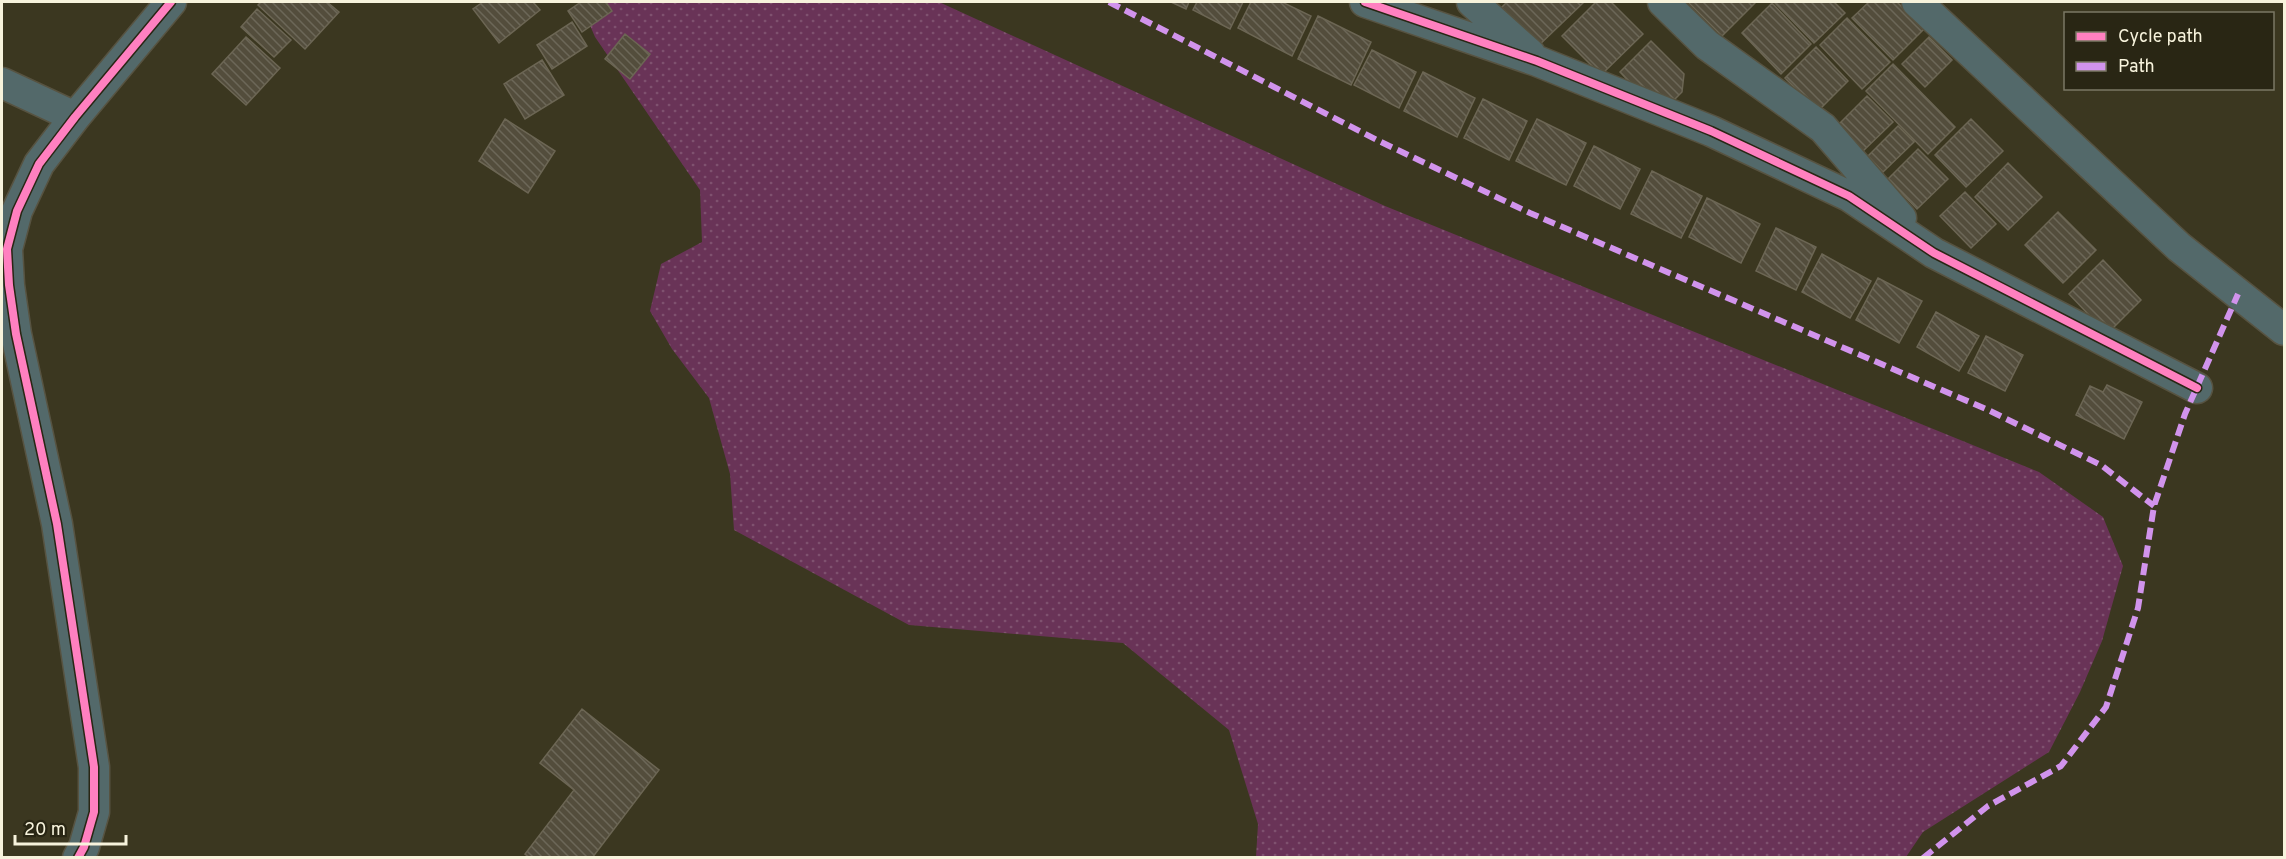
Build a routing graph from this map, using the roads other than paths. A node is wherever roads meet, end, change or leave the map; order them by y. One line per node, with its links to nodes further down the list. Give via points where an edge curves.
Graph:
1 (171, 2): 8 (street)
2 (1365, 2): 6 (street)
3 (1473, 2): 6 (street)
4 (1664, 2): 10 (street, via 1707,45 1823,128)
5 (1917, 2): 11 (street, via 2179,247)
6 (1537, 61): 10 (street, via 1712,131 1849,196)
7 (2, 83): 8 (street)
8 (75, 117): 9 (street, via 39,164 17,211)
9 (4, 253): 13 (street, via 16,334 57,524 94,767 94,812)
10 (1934, 253): 12 (street)
11 (2284, 330)
12 (2197, 388)
13 (78, 858)

